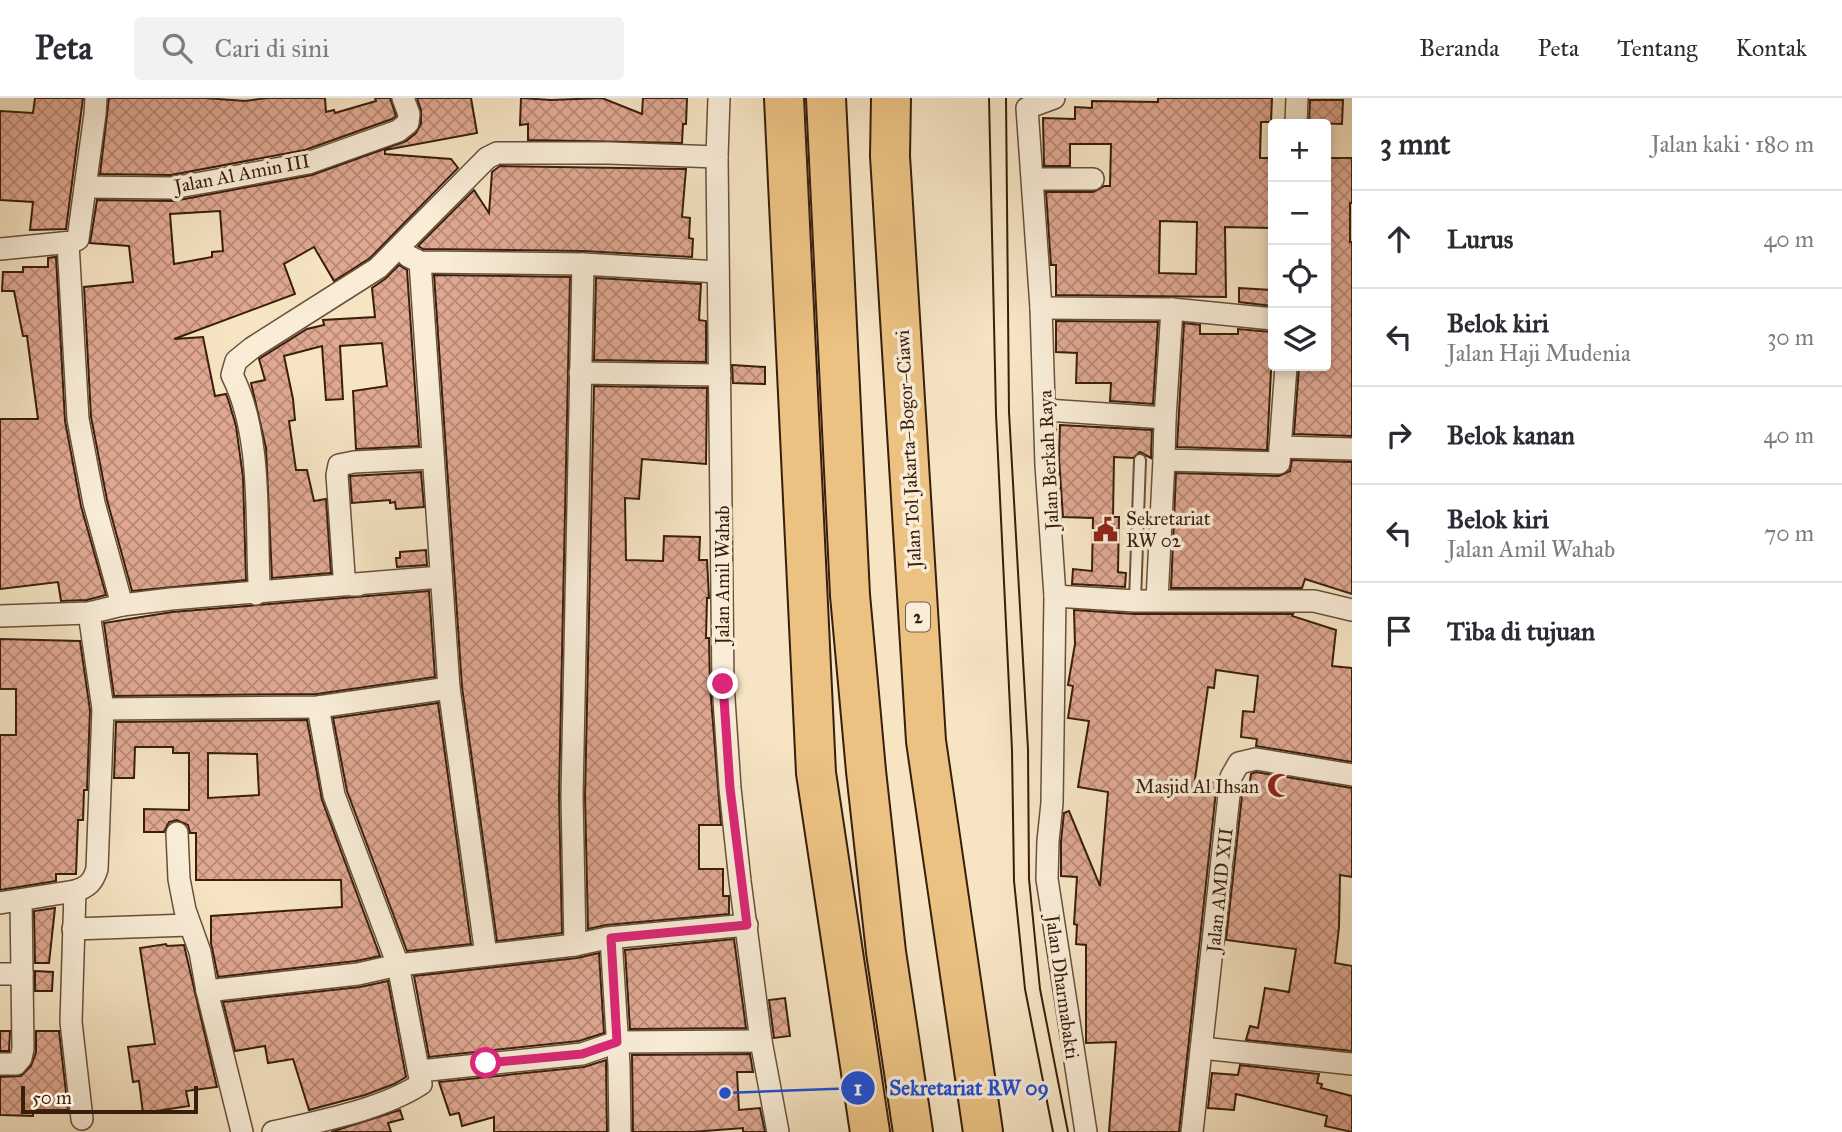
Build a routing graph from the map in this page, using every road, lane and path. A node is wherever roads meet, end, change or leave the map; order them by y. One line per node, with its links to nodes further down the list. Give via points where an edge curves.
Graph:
1 (96, 98): 14 (street)
2 (403, 98): 14 (street, Jalan Al Amin III, via 408,123 398,131 308,163 172,188)
3 (719, 98): 11 (street, Jalan Amil Wahab)
4 (826, 98): 74 (highway, via 850,595 884,939)
5 (891, 98): 75 (highway, Jalan Tol Jakarta–Bogor–Ciawi / 2, via 890,156 926,741)
6 (1054, 98): 8 (street, Jalan Berkah Raya)
7 (1297, 98): 10 (street)
8 (1027, 102): 12 (street, Jalan Berkah Raya)
9 (780, 107): 73 (highway, via 816,773)
10 (1296, 119)
11 (717, 157): 17 (street, via 497,153); 20 (street, Jalan Amil Wahab)
12 (1033, 179): 13 (street); 21 (street, Jalan Berkah Raya)
13 (1093, 179)
14 (85, 187): 15 (street, via 78,239)
15 (68, 243): 16 (street); 40 (street, via 78,419 94,503)
16 (0, 249)
17 (397, 251): 18 (street); 36 (street, via 236,361 232,375 253,445)
18 (420, 262): 19 (street); 31 (street)
19 (583, 264): 20 (street); 25 (street)
20 (719, 272): 26 (street, Jalan Amil Wahab)
21 (1041, 308): 22 (street); 27 (street, Jalan Berkah Raya)
22 (1172, 309): 23 (street); 28 (street)
23 (1268, 319)
24 (1286, 371): 29 (street)
25 (580, 373): 26 (street); 56 (street, via 572,796)
26 (720, 375): 53 (street, Jalan Amil Wahab, via 723,684)
27 (1046, 410): 28 (street); 37 (street, Jalan Berkah Raya)
28 (1165, 418): 33 (street)
29 (1280, 447): 30 (street); 33 (street, via 1279,463)
30 (1352, 449)
31 (433, 458): 34 (street); 35 (street, via 339,466 344,575 351,585)
32 (1140, 460): 39 (lane)
33 (1164, 460): 38 (street)
34 (441, 577): 35 (street); 44 (street)
35 (358, 585): 36 (street)
36 (256, 594): 40 (street)
37 (1055, 596): 39 (street); 49 (street, Jalan Berkah Raya)
38 (1157, 600): 39 (street); 41 (street, via 1314,601)
39 (1135, 601)
40 (122, 605): 42 (street)
41 (1352, 610)
42 (89, 613): 43 (street); 46 (street)
43 (0, 616)
44 (449, 688): 45 (street); 57 (street)
45 (318, 707): 46 (street); 58 (street, via 334,795)
46 (103, 709): 50 (street, via 97,869 93,881)
47 (1352, 775): 64 (street, Jalan AMD XII, via 1256,759 1239,763 1231,777)
48 (177, 833): 52 (street, via 179,879)
49 (1048, 841): 76 (street, Jalan Dharmabakti, via 1047,879)
50 (75, 891): 51 (street); 54 (street)
51 (10, 902): 60 (street)
52 (189, 925): 54 (street); 61 (street, via 200,952)
53 (747, 925): 55 (street); 62 (street, Jalan Amil Wahab)
54 (73, 929): 68 (street, via 71,1021)
55 (611, 938): 56 (street); 63 (street)
56 (575, 945): 57 (street)
57 (486, 955): 58 (street)
58 (398, 965): 61 (street, via 358,974); 67 (street)
59 (0, 974): 60 (street)
60 (23, 974): 65 (street, via 21,1058 16,1064)
61 (207, 991): 69 (street)
62 (761, 1041): 63 (street); 72 (street, Jalan Amil Wahab)
63 (617, 1042): 67 (street, via 582,1054); 71 (street)
64 (1202, 1048): 66 (street); 77 (street, Jalan AMD XII)
65 (0, 1064)
66 (1352, 1064)
67 (420, 1071): 70 (street, via 421,1084 404,1095)
68 (84, 1126)
69 (242, 1132)
70 (273, 1132)
71 (620, 1132)
72 (778, 1132)
73 (870, 1132)
74 (913, 1132)
75 (983, 1132)
76 (1086, 1132)
77 (1192, 1132)

